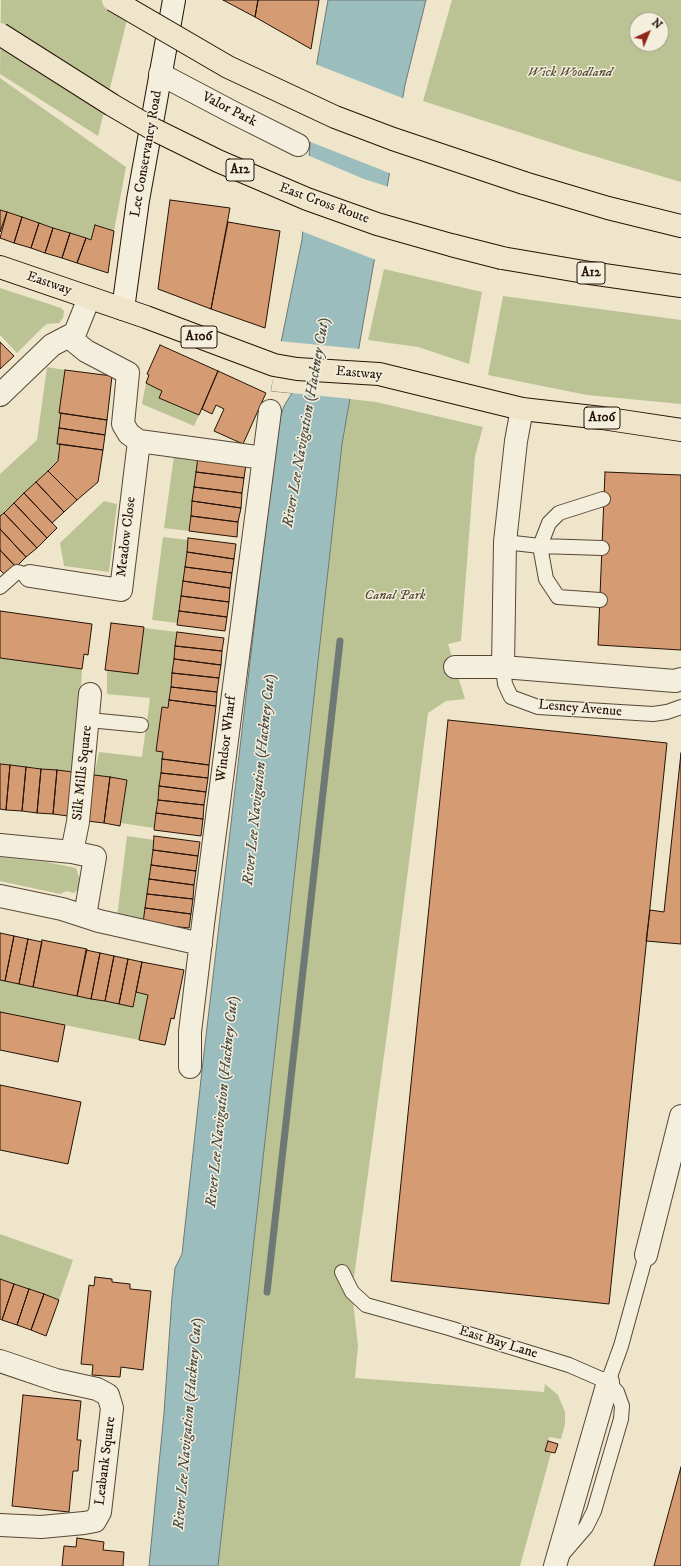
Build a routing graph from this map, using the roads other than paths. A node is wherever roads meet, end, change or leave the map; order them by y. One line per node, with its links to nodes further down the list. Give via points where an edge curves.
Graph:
1 (113, 0): 6 (main road, bridge, via 228,67 335,117 524,183)
2 (174, 0): 4 (street, Lee Conservancy Road)
3 (0, 34): 8 (main road, East Cross Route / A12, bridge, via 153,128 218,161 307,199 377,224 502,258)
4 (160, 74): 5 (street, Valor Park); 10 (street, Lee Conservancy Road, via 138,200)
5 (298, 145)
6 (681, 226)
7 (0, 268): 9 (main road, Eastway / A106)
8 (681, 286)
9 (89, 298): 10 (main road, Eastway / A106); 11 (street, via 75,333)
10 (124, 309): 13 (main road, Eastway / A106, via 274,365 297,369 379,374)
11 (69, 337): 12 (street, via 52,345); 16 (street, via 86,351 128,373 123,424 129,434)
12 (0, 395)
13 (522, 409): 15 (main road, Eastway / A106); 19 (street)
14 (270, 411): 17 (street, Windsor Wharf)
15 (681, 430)
16 (139, 441): 17 (street); 22 (street, Meadow Close, via 121,590)
17 (264, 458): 36 (street, Windsor Wharf)
18 (604, 499): 20 (lane, via 559,513 549,523)
19 (505, 542): 20 (lane); 26 (street)
20 (540, 546): 21 (lane); 24 (lane, via 546,578 558,597)
21 (602, 548)
22 (30, 576): 23 (lane, via 17,572)
23 (0, 587)
24 (600, 600)
25 (455, 667): 26 (street)
26 (503, 667): 27 (street); 29 (lane, Lesney Avenue, via 505,684 511,698 538,707 653,714)
27 (679, 682)
28 (90, 694): 30 (street, Silk Mills Square)
29 (681, 707)
30 (88, 720): 31 (lane); 33 (street, Silk Mills Square, via 78,822)
31 (141, 725)
32 (0, 845): 33 (street)
33 (72, 852): 35 (street, via 95,857)
34 (0, 896): 35 (street)
35 (85, 916): 36 (street)
36 (201, 944): 37 (street, Windsor Wharf, via 190,1032)
37 (190, 1067)
38 (681, 1116): 39 (street)
39 (646, 1255): 42 (lane, via 621,1346)
40 (342, 1272): 42 (lane, East Bay Lane, via 352,1292 366,1306 511,1346 569,1365)
41 (0, 1361): 43 (street, Leabank Square, via 56,1380 97,1389 108,1395 112,1408 100,1512 95,1521 41,1527)
42 (608, 1382): 44 (street)
43 (0, 1525)
44 (555, 1564)

